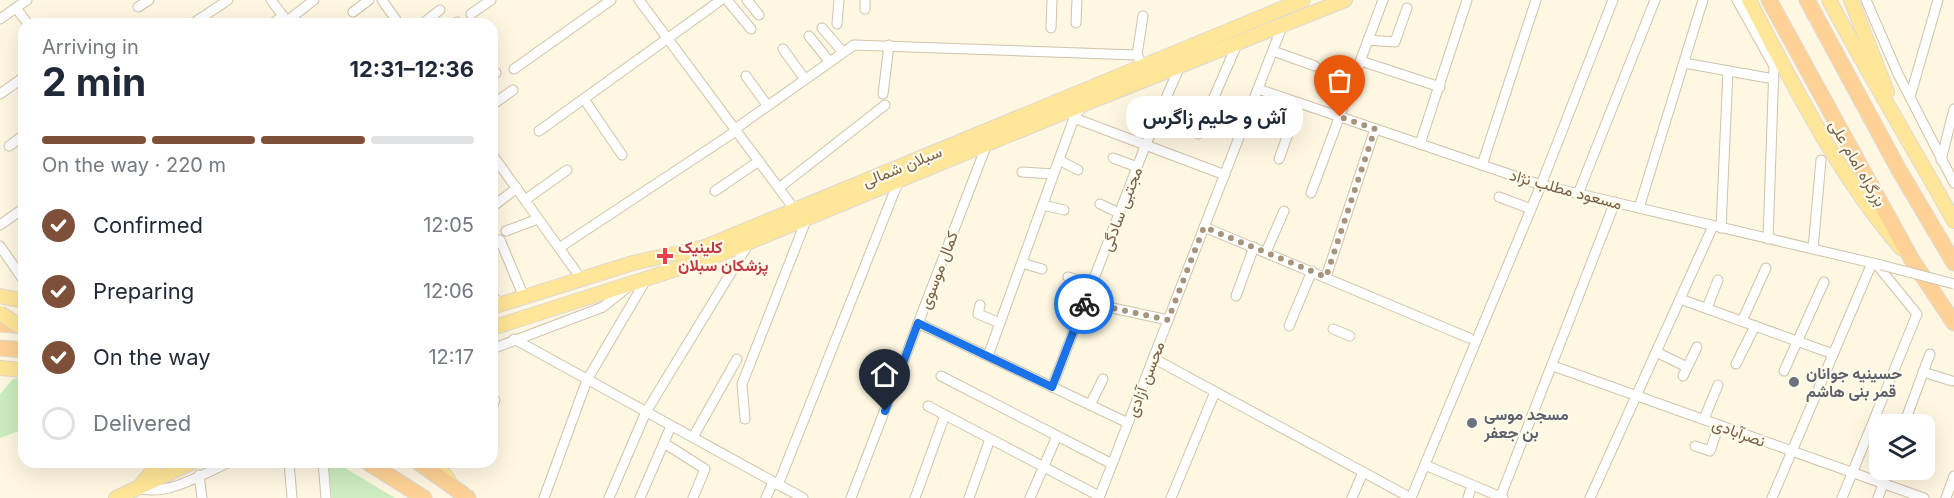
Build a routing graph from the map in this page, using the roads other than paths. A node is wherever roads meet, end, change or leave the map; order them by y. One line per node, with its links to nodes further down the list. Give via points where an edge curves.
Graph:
1 (27, 0): 34 (street)
2 (148, 0): 33 (street)
3 (228, 0): 43 (street)
4 (271, 0): 44 (street)
5 (314, 0): 45 (street)
6 (369, 0): 38 (street)
7 (382, 0): 46 (street)
8 (491, 0): 39 (street)
9 (611, 0): 69 (street)
10 (639, 0): 56 (street)
11 (721, 0): 56 (street)
12 (727, 0): 54 (street)
13 (747, 0): 40 (street)
14 (839, 0): 50 (street)
15 (1052, 0): 53 (street)
16 (1077, 0): 49 (street)
17 (1303, 0): 36 (main road, سبلان شمالی)
18 (1345, 0): 51 (main road, سبلان شمالی)
19 (1383, 0): 57 (street)
20 (1467, 0): 75 (street)
21 (1536, 0): 108 (street)
22 (1613, 0): 117 (street)
23 (1655, 0): 122 (street)
24 (1703, 0): 66 (street)
25 (1737, 0): 73 (street, via 1772,59)
26 (1749, 0): 150 (main road, via 1855,190)
27 (1769, 0): 150 (highway, بزرگراه امام علی)
28 (1807, 0): 152 (highway, بزرگراه امام علی)
29 (1829, 0): 90 (main road, via 1869,75)
30 (1851, 0): 90 (main road)
31 (1938, 0): 80 (street)
32 (1869, 3): 80 (street)
33 (138, 7)
34 (16, 8): 42 (street); 48 (street)
35 (1407, 8): 57 (street, via 1395,42)
36 (1280, 9): 51 (main road); 63 (main road, سبلان شمالی)
37 (440, 10): 47 (street)
38 (353, 12)
39 (471, 14)
40 (759, 15)
41 (1143, 16): 63 (street)
42 (24, 18)
43 (201, 18)
44 (284, 18)
45 (289, 18)
46 (395, 18)
47 (430, 18)
48 (0, 19)
49 (1076, 23)
50 (837, 24)
51 (1283, 24): 58 (main road, سبلان شمالی); 62 (street, محسن آزادی)
52 (822, 28): 61 (street)
53 (1051, 28)
54 (751, 29)
55 (809, 36): 64 (street)
56 (668, 38): 81 (street); 92 (street)
57 (1368, 40): 65 (street)
58 (1238, 42): 67 (main road, سبلان شمالی); 94 (street)
59 (889, 45): 61 (street, via 854,45); 63 (street); 79 (street)
60 (783, 49): 72 (street)
61 (842, 51): 64 (street)
62 (1273, 51): 68 (street); 76 (street, محسن آزادی)
63 (1140, 60): 135 (main road, سبلان شمالی)
64 (829, 61): 72 (street)
65 (1360, 61): 75 (street); 88 (street)
66 (1684, 63): 70 (street); 129 (street)
67 (1180, 66): 84 (main road, سبلان شمالی); 97 (street, مجتبی سادگی)
68 (1315, 66)
69 (514, 69)
70 (1728, 71): 73 (street); 140 (street)
71 (746, 76): 85 (street)
72 (804, 78): 85 (street)
73 (1774, 79): 142 (street)
74 (18, 81): 78 (street)
75 (1440, 87): 98 (street)
76 (1258, 89): 83 (street, مسعود مطلب نژاد); 114 (street, محسن آزادی)
77 (513, 90): 82 (street)
78 (0, 94)
79 (883, 94)
80 (1910, 97): 105 (street)
81 (584, 99): 93 (street); 100 (street)
82 (498, 101)
83 (1299, 103): 88 (street, مسعود مطلب نژاد); 102 (street)
84 (1084, 104): 89 (street); 96 (main road, سبلان شمالی)
85 (767, 105): 92 (street)
86 (885, 105): 119 (street)
87 (1954, 109): 105 (street)
88 (1340, 117): 91 (street, مسعود مطلب نژاد); 121 (street)
89 (1074, 118): 97 (street); 103 (street)
90 (1898, 119): 137 (main road)
91 (1375, 129): 98 (street, مسعود مطلب نژاد); 159 (street)
92 (736, 130): 106 (street); 147 (street)
93 (539, 131)
94 (1198, 134)
95 (18, 139): 99 (street)
96 (987, 144): 115 (main road, سبلان شمالی); 179 (street, کمال موسوی)
97 (1146, 144): 109 (street, مجتبی سادگی); 114 (street)
98 (1420, 144): 108 (street, مسعود مطلب نژاد)
99 (9, 146)
100 (622, 155)
101 (1113, 158): 109 (street)
102 (1279, 159)
103 (1059, 160): 111 (street); 113 (street)
104 (1821, 160): 148 (street)
105 (1941, 160): 116 (street)
106 (759, 161): 119 (street); 120 (street)
107 (498, 162): 118 (street)
108 (1482, 165): 117 (street, مسعود مطلب نژاد)
109 (1137, 167): 134 (street, مجتبی سادگی)
110 (567, 170): 124 (street)
111 (1078, 170)
112 (1022, 172): 113 (street)
113 (1054, 174): 128 (street)
114 (1225, 175): 139 (street, محسن آزادی)
115 (899, 180): 135 (main road, سبلان شمالی); 250 (street)
116 (1954, 183)
117 (1541, 185): 122 (street, مسعود مطلب نژاد); 130 (street)
118 (516, 188): 124 (street); 125 (street)
119 (779, 188): 135 (street)
120 (715, 191)
121 (1311, 193)
122 (1578, 194): 126 (street, مسعود مطلب نژاد)
123 (1499, 197): 130 (street)
124 (525, 200): 136 (street)
125 (498, 202)
126 (1614, 202): 129 (street, مسعود مطلب نژاد); 204 (street)
127 (1100, 204): 134 (street)
128 (1043, 205): 131 (street); 151 (street)
129 (1639, 208): 140 (street, مسعود مطلب نژاد)
130 (1531, 209): 236 (street)
131 (1064, 210)
132 (1284, 211): 149 (street)
133 (18, 212): 138 (street)
134 (1119, 213): 166 (street, مجتبی سادگی)
135 (800, 217): 144 (main road, سبلان شمالی); 161 (main road, سبلان شمالی); 224 (street, via 742,389)
136 (538, 219): 141 (street); 147 (street)
137 (1954, 221)
138 (0, 225)
139 (1204, 227): 146 (street); 177 (street, محسن آزادی)
140 (1717, 227): 142 (street, مسعود مطلب نژاد); 170 (street)
141 (506, 231)
142 (1767, 239): 148 (street, مسعود مطلب نژاد)
143 (498, 240): 167 (street)
144 (749, 242): 160 (main road, سبلان شمالی); 221 (street)
145 (0, 246): 157 (street)
146 (1254, 247): 149 (street); 169 (street)
147 (559, 248): 161 (street)
148 (1813, 249): 153 (street, مسعود مطلب نژاد)
149 (1266, 252): 156 (street)
150 (1912, 260): 181 (highway, بزرگراه امام علی)
151 (1022, 263): 155 (street); 180 (street)
152 (1954, 263)
153 (1876, 264): 165 (street, مسعود مطلب نژاد, bridge); 198 (street); 246 (street, via 1917,314)
154 (1766, 268): 178 (street)
155 (1042, 269)
156 (1312, 271): 159 (street); 186 (street)
157 (18, 272)
158 (1068, 277): 166 (street)
159 (1326, 277): 190 (street)
160 (647, 278): 164 (main road, سبلان شمالی); 213 (street)
161 (582, 279): 172 (main road, سبلان شمالی)
162 (1718, 280): 175 (street)
163 (1824, 282): 192 (street)
164 (632, 284): 185 (main road, سبلان شمالی); 191 (street, via 603,307)
165 (1954, 284)
166 (1092, 285): 173 (street, مجتبی سادگی)
167 (521, 290)
168 (0, 296): 171 (main road)
169 (1236, 296)
170 (1680, 299): 175 (street); 197 (street)
171 (18, 300)
172 (498, 301)
173 (1085, 302): 177 (street); 216 (street, مجتبی سادگی)
174 (980, 305): 180 (street, via 978,314)
175 (1707, 308): 178 (street)
176 (0, 313): 183 (main road, bridge)
177 (1168, 320): 201 (street, محسن آزادی)
178 (1742, 321): 187 (street)
179 (918, 323): 200 (street); 266 (street, کمال موسوی)
180 (1000, 323): 200 (street)
181 (1954, 323)
182 (0, 324): 184 (highway)
183 (18, 324)
184 (18, 326)
185 (498, 326)
186 (1289, 326)
187 (1755, 326): 192 (street); 203 (street)
188 (1333, 329): 189 (street)
189 (1350, 336)
190 (1469, 338)
191 (514, 339): 193 (street); 213 (street)
192 (1797, 341): 198 (street); 208 (street)
193 (498, 346)
194 (1697, 347): 205 (street)
195 (0, 348): 196 (highway)
196 (18, 350)
197 (1656, 351): 205 (street); 218 (street)
198 (1833, 354): 234 (street)
199 (1930, 354): 209 (street)
200 (988, 356): 216 (street)
201 (1153, 358): 217 (street); 226 (street, محسن آزادی)
202 (737, 359): 230 (street)
203 (1736, 364)
204 (1553, 366): 218 (street, نصرآبادی); 273 (street)
205 (1687, 367): 211 (street)
206 (0, 368): 207 (main road)
207 (18, 370)
208 (1784, 371)
209 (1923, 372): 214 (street); 222 (street)
210 (941, 376): 229 (street)
211 (1683, 376)
212 (1103, 379): 219 (street)
213 (587, 380): 221 (street); 260 (street)
214 (1952, 381)
215 (1718, 385): 225 (street)
216 (1052, 387): 219 (street)
217 (1215, 392): 245 (street); 270 (street)
218 (1636, 395): 225 (street, نصرآبادی); 274 (street)
219 (1090, 405): 226 (street)
220 (928, 406): 223 (street)
221 (646, 412): 228 (street); 261 (street)
222 (1908, 414)
223 (945, 416): 231 (street); 267 (street)
224 (745, 419)
225 (1704, 419): 227 (street, نصرآبادی)
226 (1128, 423): 235 (street, محسن آزادی)
227 (1719, 425): 233 (street, via 1710,451); 234 (street, نصرآبادی)
228 (671, 426): 230 (street); 232 (street)
229 (1057, 436): 235 (street); 237 (street)
230 (693, 437): 250 (street)
231 (990, 439): 237 (street); 268 (street)
232 (664, 443): 262 (street); 263 (street, via 705,469)
233 (1695, 446)
234 (1792, 451): 246 (street, نصرآبادی); 275 (street)
235 (1112, 464): 253 (street, محسن آزادی)
236 (1425, 465): 272 (street); 273 (street)
237 (1043, 466): 253 (street); 269 (street)
238 (153, 468): 252 (main road)
239 (180, 468): 252 (main road)
240 (216, 468): 247 (street)
241 (290, 468): 256 (street)
242 (324, 468): 257 (street)
243 (375, 468): 258 (highway)
244 (430, 468): 259 (highway)
245 (1363, 472): 271 (street); 272 (street)
246 (1852, 473): 251 (street, نصرآبادی); 276 (street)
247 (199, 475): 252 (street, via 157,491); 255 (street)
248 (1954, 476): 279 (street)
249 (1884, 480): 251 (street)
250 (776, 483): 264 (street); 265 (street)
251 (1883, 483): 277 (street); 278 (street, نصرآبادی)
252 (137, 488): 254 (main road)
253 (1099, 497)
254 (116, 498)
255 (202, 498)
256 (292, 498)
257 (326, 498)
258 (424, 498)
259 (468, 498)
260 (544, 498)
261 (609, 498)
262 (640, 498)
263 (693, 498)
264 (766, 498)
265 (803, 498)
266 (851, 498)
267 (915, 498)
268 (969, 498)
269 (1030, 498)
270 (1171, 498)
271 (1352, 498)
272 (1411, 498)
273 (1501, 498)
274 (1590, 498)
275 (1772, 498)
276 (1842, 498)
277 (1878, 498)
278 (1924, 498)
279 (1946, 498)

